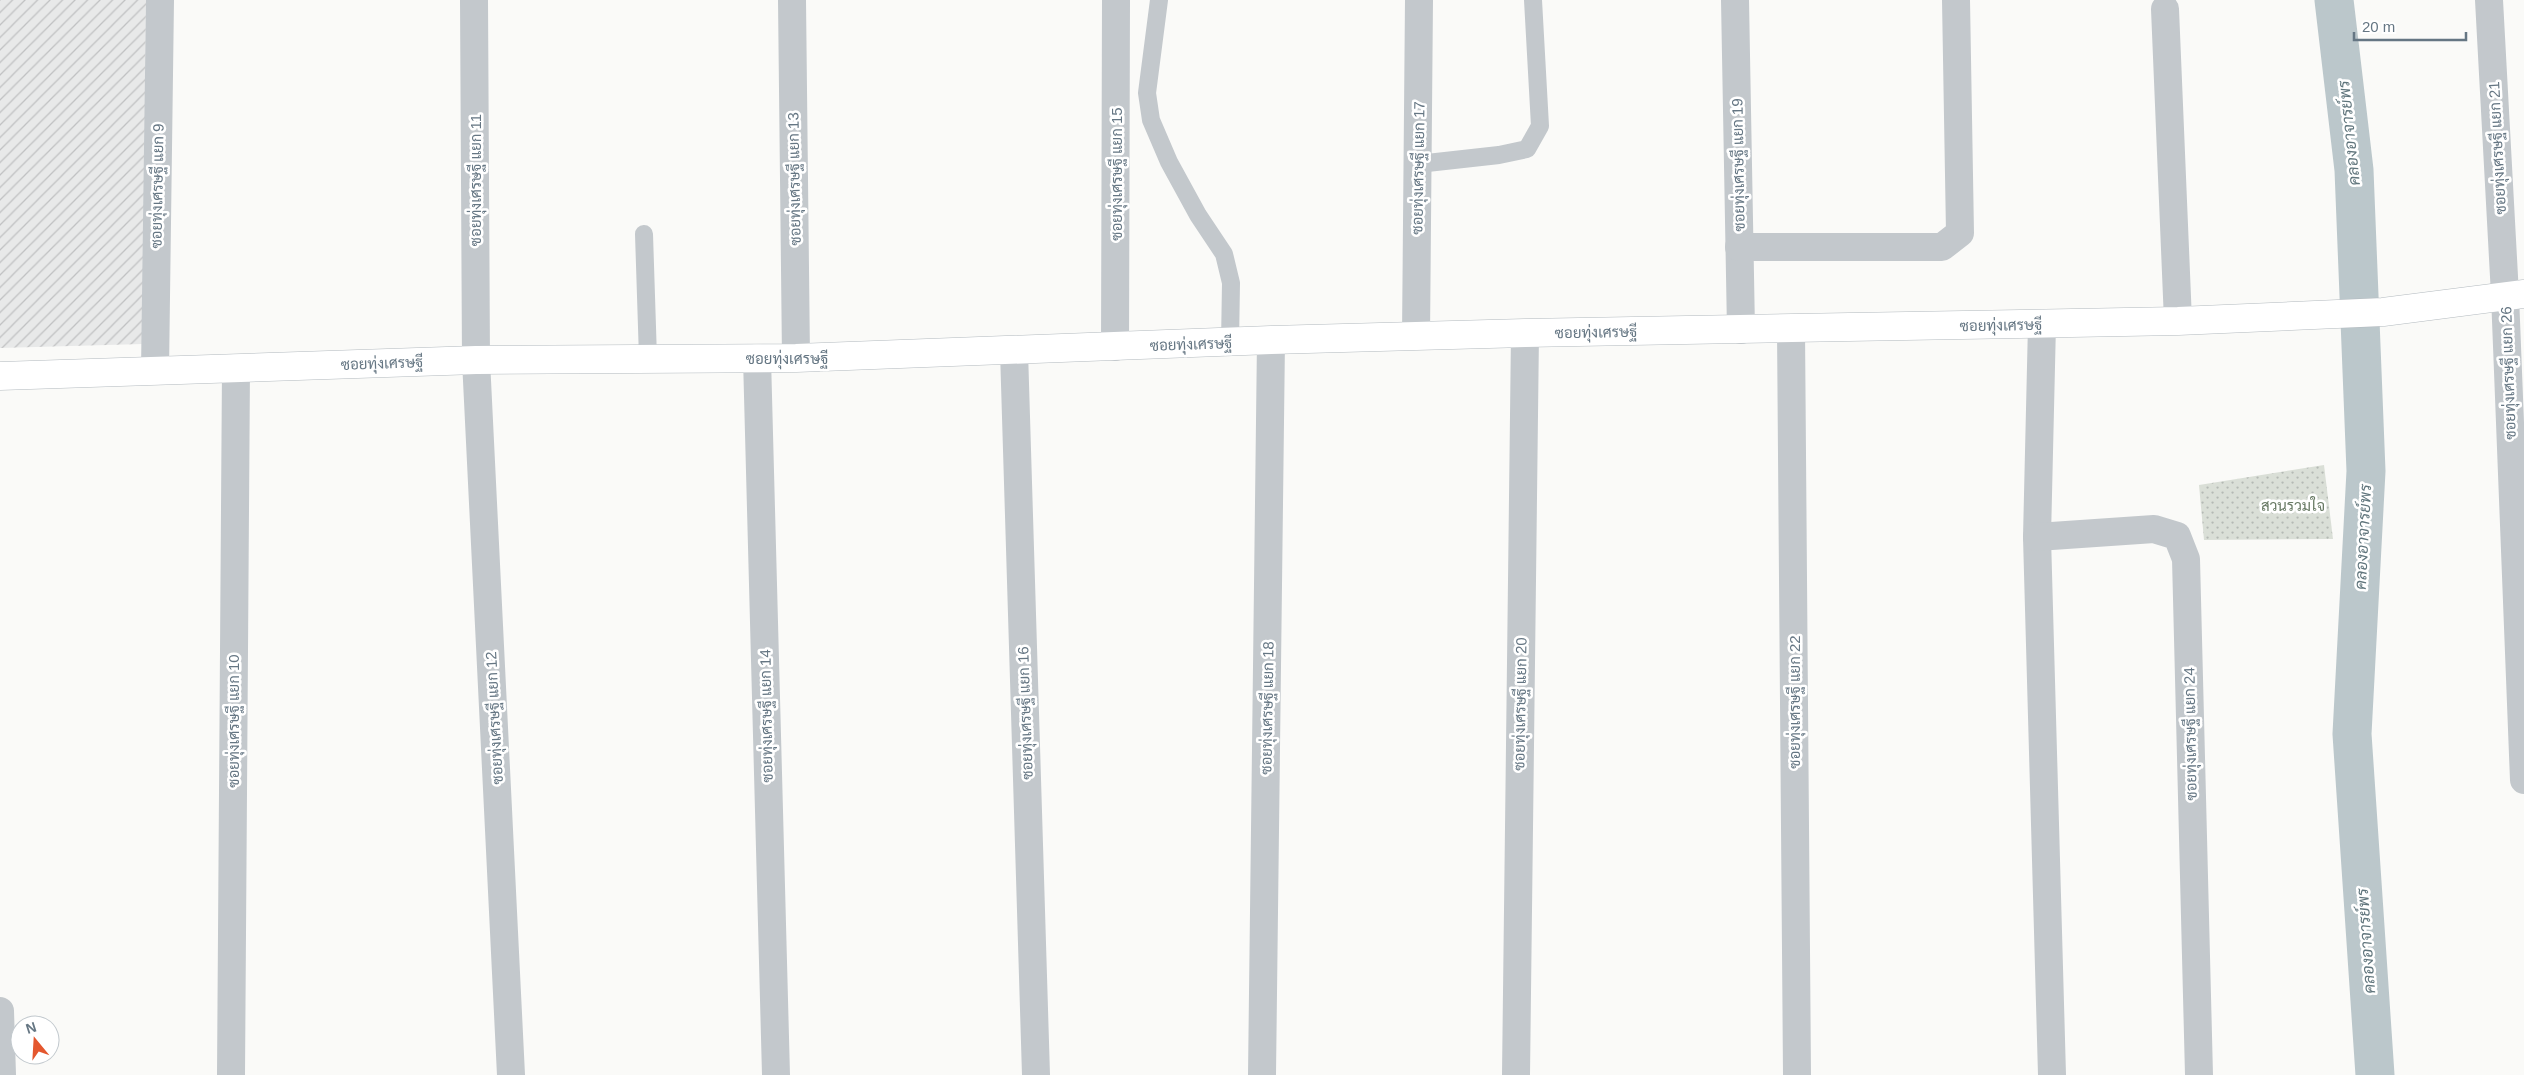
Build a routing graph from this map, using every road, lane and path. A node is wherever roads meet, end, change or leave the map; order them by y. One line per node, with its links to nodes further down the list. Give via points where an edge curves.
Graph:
1 (160, 0): 31 (street, ซอยทุ่งเศรษฐี แยก 9)
2 (474, 0): 29 (street, ซอยทุ่งเศรษฐี แยก 11)
3 (792, 0): 28 (street, ซอยทุ่งเศรษฐี แยก 13)
4 (1116, 0): 24 (street, ซอยทุ่งเศรษฐี แยก 15)
5 (1159, 0): 23 (lane, via 1148,93 1151,120 1169,162 1224,254 1231,283)
6 (1419, 0): 12 (street, ซอยทุ่งเศรษฐี แยก 17)
7 (1532, 0): 12 (lane, via 1540,126 1527,149)
8 (1735, 0): 14 (street, ซอยทุ่งเศรษฐี แยก 19)
9 (1956, 0): 14 (street, via 1960,233 1942,247)
10 (2489, 0): 15 (street, ซอยทุ่งเศรษฐี แยก 21)
11 (2165, 9): 16 (street)
12 (1418, 164): 21 (street, ซอยทุ่งเศรษฐี แยก 17)
13 (644, 234): 26 (lane)
14 (1739, 247): 18 (street, ซอยทุ่งเศรษฐี แยก 19)
15 (2514, 295): 16 (main road, ซอยทุ่งเศรษฐี, via 2383,312); 34 (street, ซอยทุ่งเศรษฐี แยก 26)
16 (2178, 321): 17 (main road, ซอยทุ่งเศรษฐี)
17 (2042, 324): 19 (main road, ซอยทุ่งเศรษฐี); 33 (street)
18 (1741, 330): 19 (main road, ซอยทุ่งเศรษฐี); 20 (main road, ซอยทุ่งเศรษฐี)
19 (1791, 330): 43 (street, ซอยทุ่งเศรษฐี แยก 22)
20 (1525, 333): 21 (main road, ซอยทุ่งเศรษฐี); 42 (street, ซอยทุ่งเศรษฐี แยก 20)
21 (1416, 336): 22 (main road, ซอยทุ่งเศรษฐี)
22 (1271, 340): 23 (main road, ซอยทุ่งเศรษฐี); 41 (street, ซอยทุ่งเศรษฐี แยก 18)
23 (1230, 343): 24 (main road, ซอยทุ่งเศรษฐี)
24 (1115, 347): 25 (main road, ซอยทุ่งเศรษฐี)
25 (1014, 351): 28 (main road, ซอยทุ่งเศรษฐี); 40 (street, ซอยทุ่งเศรษฐี แยก 16)
26 (648, 358): 27 (main road, ซอยทุ่งเศรษฐี); 29 (main road, ซอยทุ่งเศรษฐี)
27 (757, 358): 28 (main road, ซอยทุ่งเศรษฐี); 39 (street, ซอยทุ่งเศรษฐี แยก 14)
28 (796, 358)
29 (476, 360): 30 (main road, ซอยทุ่งเศรษฐี); 38 (street, ซอยทุ่งเศรษฐี แยก 12)
30 (236, 368): 31 (main road, ซอยทุ่งเศรษฐี); 37 (street, ซอยทุ่งเศรษฐี แยก 10)
31 (155, 371): 32 (main road, ซอยทุ่งเศรษฐี)
32 (0, 376)
33 (2037, 537): 44 (street); 45 (street, ซอยทุ่งเศรษฐี แยก 24, via 2154,529 2177,536 2186,559)
34 (2524, 780)
35 (0, 1011): 36 (street)
36 (2, 1075)
37 (231, 1075)
38 (511, 1075)
39 (776, 1075)
40 (1036, 1075)
41 (1262, 1075)
42 (1516, 1075)
43 (1797, 1075)
44 (2052, 1075)
45 (2199, 1075)

